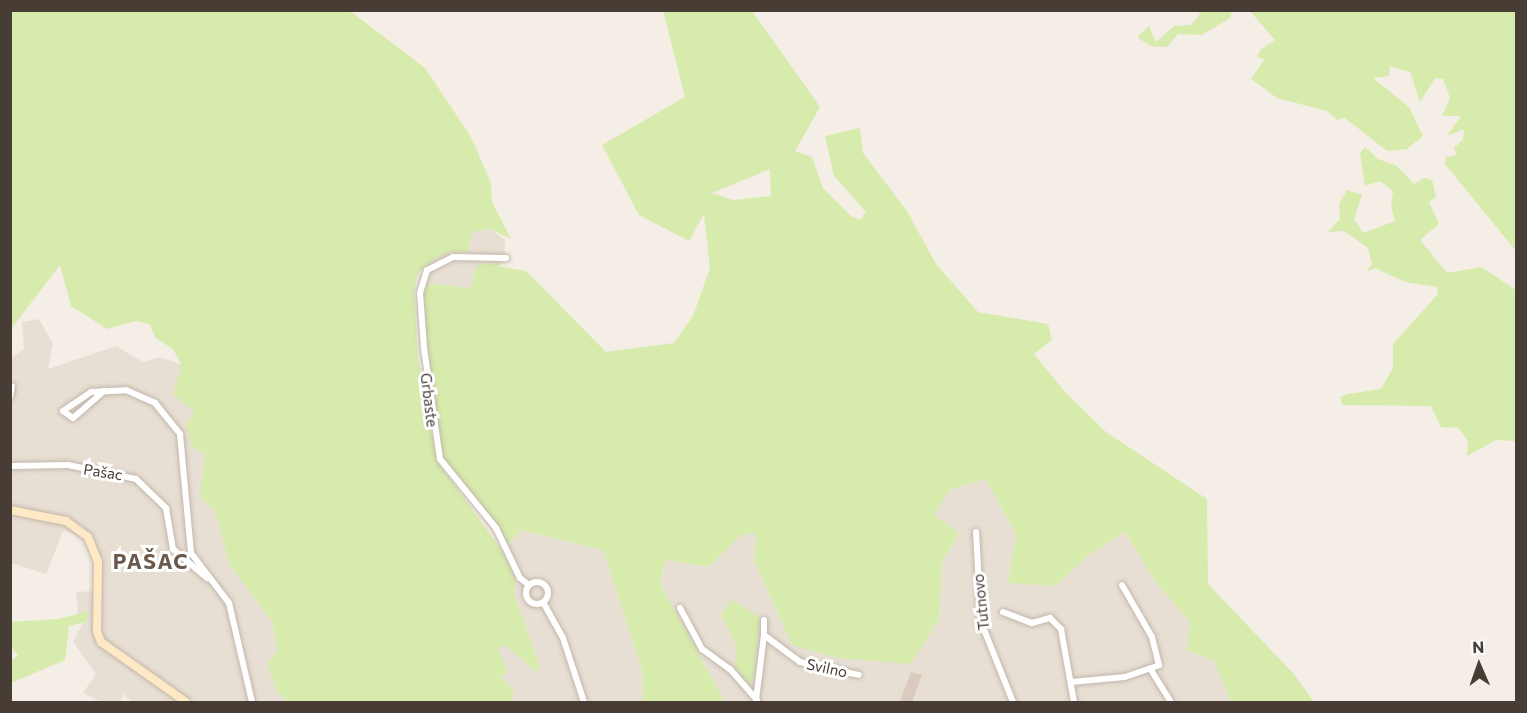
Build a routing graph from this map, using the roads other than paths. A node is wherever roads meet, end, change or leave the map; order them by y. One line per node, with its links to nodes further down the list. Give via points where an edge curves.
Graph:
1 (506, 258): 9 (street, Grbaste, via 453,257 427,270 420,293 423,348 440,459 496,528 520,578)
2 (12, 386): 4 (street)
3 (105, 391): 3 (street, Pašac, via 73,418 63,411 87,393); 8 (street, Pašac, via 119,389 147,397 174,424 182,446 186,533 191,553)
4 (10, 397)
5 (10, 466): 8 (street, Pašac, via 68,465 136,479 166,508 173,549)
6 (10, 510): 20 (main road, via 66,521 88,537 98,562 97,631 101,642)
7 (976, 532): 23 (street, Tutnovo, via 981,622)
8 (210, 580): 21 (street, Pašac, via 229,603)
9 (529, 585): 11 (street, Grbaste, via 530,601); 11 (street, Grbaste, via 546,585 548,592)
10 (1122, 585): 16 (street, via 1156,647 1159,665)
11 (543, 602): 22 (street, Grbaste, via 563,638)
12 (680, 608): 19 (street, via 702,649 730,669)
13 (1003, 612): 18 (street, Tutnovo, via 1023,622 1055,621 1064,637)
14 (764, 620): 15 (street)
15 (764, 635): 17 (street, Svilno, via 800,662); 19 (street)
16 (1151, 670): 18 (street); 25 (street)
17 (859, 675)
18 (1071, 682): 24 (street, Tutnovo)
19 (758, 701)
20 (186, 702)
21 (252, 702)
22 (584, 702)
23 (1013, 702)
24 (1074, 702)
25 (1170, 702)

